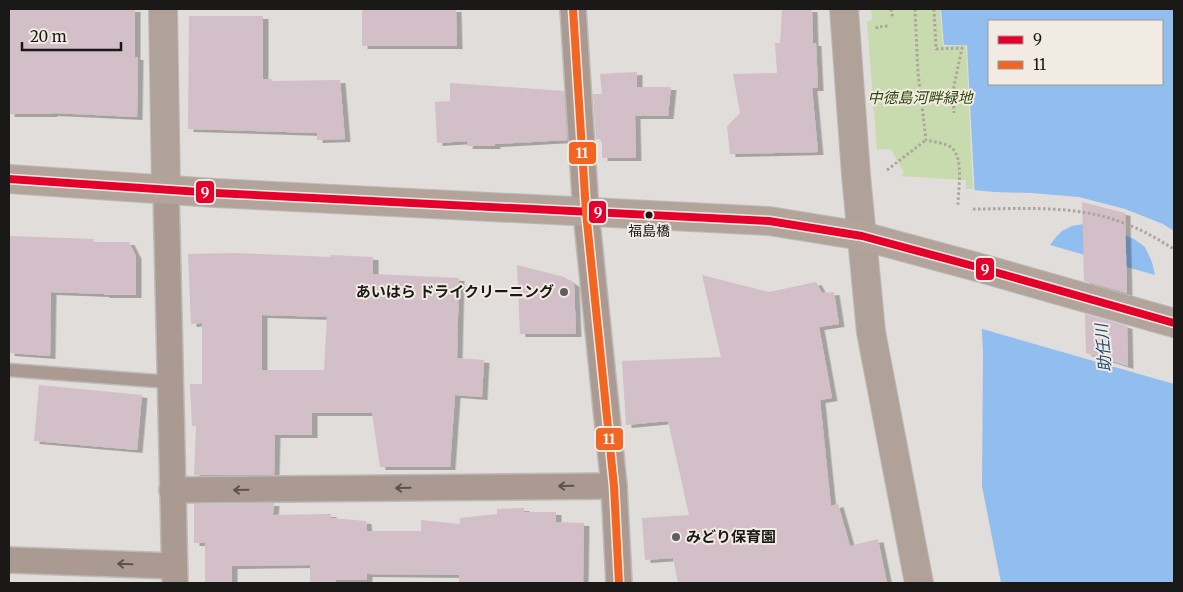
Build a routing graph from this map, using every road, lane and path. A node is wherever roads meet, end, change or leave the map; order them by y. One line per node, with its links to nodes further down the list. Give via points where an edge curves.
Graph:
1 (163, 9): 12 (street)
2 (573, 9): 15 (street)
3 (844, 9): 16 (street)
4 (891, 9): 7 (path)
5 (915, 9): 9 (path)
6 (934, 9): 8 (path, via 936,49 962,48 953,91)
7 (893, 19)
8 (954, 113)
9 (926, 140): 10 (path); 13 (path, via 952,148 958,157)
10 (898, 162)
11 (9, 179): 12 (main road)
12 (166, 190): 15 (main road); 20 (street)
13 (958, 205)
14 (973, 209): 17 (path, via 1081,211 1127,224)
15 (586, 212): 16 (main road, via 769,221); 21 (street)
16 (862, 236): 18 (main road); 26 (street, via 871,332)
17 (1174, 249)
18 (1174, 323)
19 (9, 370): 20 (lane)
20 (170, 382): 22 (street)
21 (614, 486): 22 (street, one-way to 22); 25 (street)
22 (172, 490): 24 (street)
23 (9, 560): 24 (street, one-way to 23)
24 (174, 574)
25 (619, 583)
26 (919, 583)

